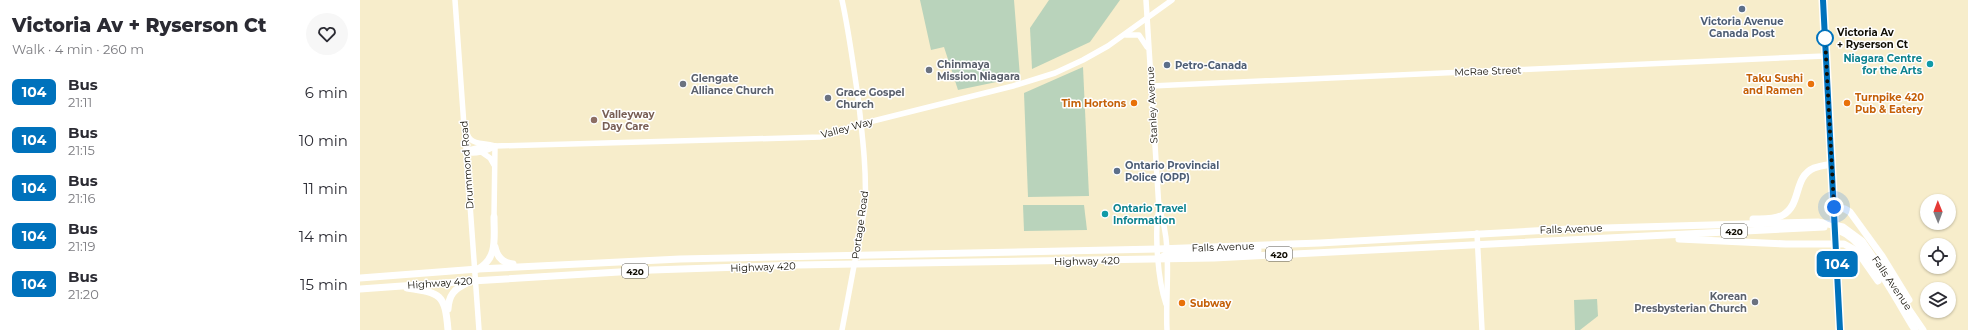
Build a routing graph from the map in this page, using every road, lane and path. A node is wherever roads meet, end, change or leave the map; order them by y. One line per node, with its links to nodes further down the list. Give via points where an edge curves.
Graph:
1 (455, 0): 11 (street, Drummond Road)
2 (842, 0): 12 (street, Portage Road)
3 (1146, 0): 6 (street, Stanley Avenue)
4 (1172, 0): 6 (street, Valley Way)
5 (1823, 0): 9 (street)
6 (1147, 18): 7 (street, Valley Way); 8 (street, Stanley Avenue)
7 (1122, 36): 8 (street, via 1131,33 1139,35 1145,41); 12 (street, Valley Way, via 1083,60 1026,83)
8 (1149, 52): 10 (street, Stanley Avenue)
9 (1825, 56): 10 (street, McRae Street); 16 (street)
10 (1150, 86): 19 (street, Stanley Avenue)
11 (464, 123): 13 (street, via 470,141); 14 (street, Drummond Road)
12 (861, 124): 13 (street, Valley Way, via 821,137); 41 (street, Portage Road, via 866,191)
13 (492, 146): 14 (street, Valley Way); 15 (street, Valley Way, via 491,149); 17 (street)
14 (466, 152): 15 (street, Valley Way); 40 (street, Drummond Road)
15 (480, 152): 17 (street, via 491,160)
16 (1832, 164): 18 (street); 21 (highway, via 1814,168 1803,176 1795,202 1784,215 1776,218 1720,221)
17 (494, 171): 20 (street)
18 (1834, 207): 25 (street); 38 (highway, via 1845,209 1882,256 1909,300)
19 (1159, 209): 27 (street, Stanley Avenue, via 1156,222); 28 (street, Stanley Avenue, via 1164,221)
20 (494, 218): 24 (highway)
21 (1699, 226): 22 (highway, Falls Avenue / 420); 38 (highway, Falls Avenue / 420, via 1810,222 1843,227 1867,245)
22 (1477, 233): 26 (street); 28 (highway, Falls Avenue / 420)
23 (1648, 237): 25 (highway, via 1786,244); 26 (highway, Falls Avenue / 420); 38 (highway, Falls Avenue / 420, via 1786,228 1820,227 1838,230 1854,240 1866,253)
24 (494, 242): 30 (highway, via 498,256 506,263); 31 (highway, via 493,255)
25 (1836, 243): 38 (highway, via 1857,251 1899,313); 44 (street)
26 (1478, 245): 28 (highway, Falls Avenue / 420); 43 (street)
27 (1158, 249): 28 (highway, Highway 420 / 420); 29 (street, Stanley Avenue); 30 (highway, Highway 420 / 420, via 798,256)
28 (1166, 254): 29 (highway, Highway 420 / 420); 36 (street, Stanley Avenue)
29 (1159, 260): 33 (highway, Highway 420 / 420, via 652,270); 36 (street, Stanley Avenue, via 1161,292)
30 (531, 266): 31 (highway, Highway 420 / 420)
31 (478, 269): 32 (highway, Highway 420 / 420)
32 (360, 278)
33 (472, 281): 34 (highway, Highway 420 / 420); 37 (highway, via 459,286 451,293)
34 (392, 286): 35 (highway, Highway 420 / 420); 37 (highway, via 438,294 444,303)
35 (360, 289)
36 (1166, 304): 42 (street, Stanley Avenue)
37 (447, 318): 39 (highway)
38 (1912, 319): 45 (highway, Falls Avenue / 420); 46 (highway, Falls Avenue / 420)
39 (448, 330)
40 (479, 330)
41 (842, 330)
42 (1168, 330)
43 (1482, 330)
44 (1840, 330)
45 (1915, 330)
46 (1923, 330)

